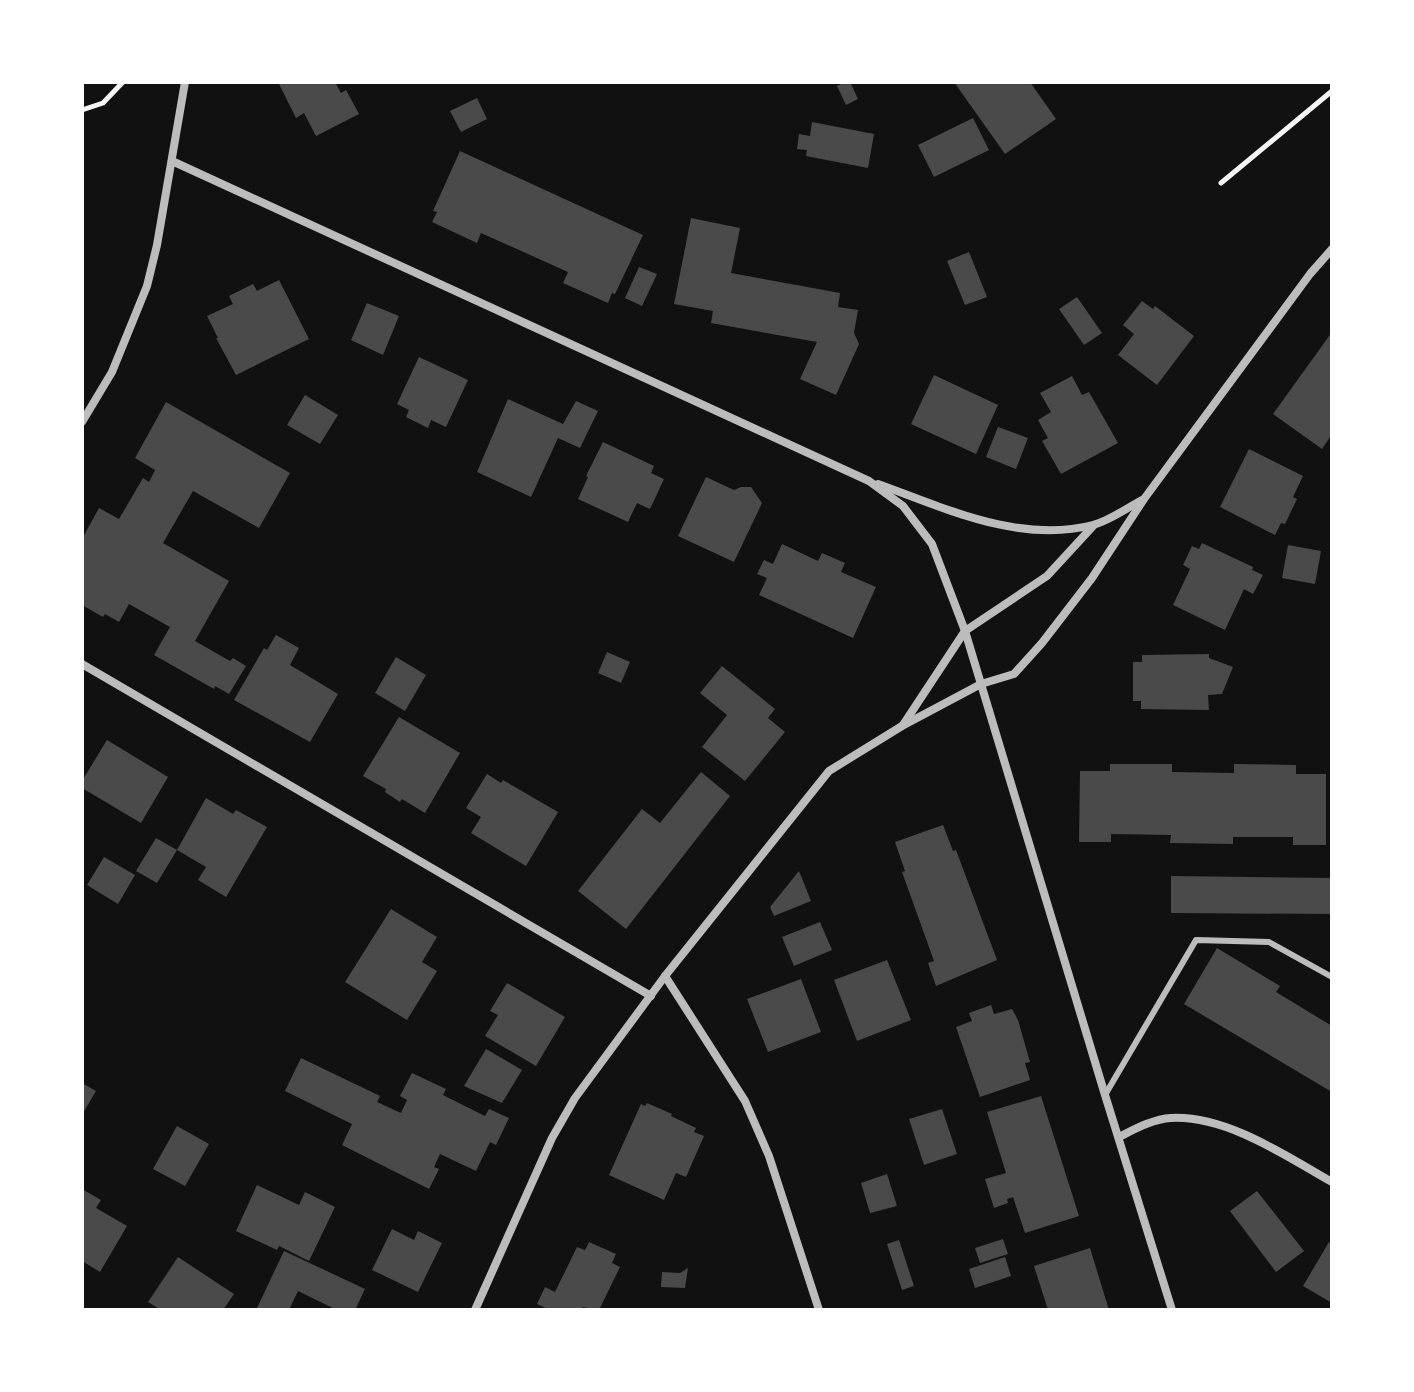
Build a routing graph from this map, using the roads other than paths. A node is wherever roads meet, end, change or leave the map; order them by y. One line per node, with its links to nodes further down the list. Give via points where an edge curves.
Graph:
1 (185, 82): 2 (street)
2 (172, 161): 4 (street, via 147,286 112,372); 5 (street)
3 (1332, 249): 6 (street)
4 (82, 422)
5 (869, 481): 7 (street, via 977,520 1042,532); 8 (street, via 903,506 932,544)
6 (1144, 499): 7 (street); 10 (street, via 1042,643 1014,674)
7 (1094, 525): 8 (street, via 1047,576)
8 (965, 631): 10 (street); 11 (street)
9 (82, 664): 14 (street)
10 (981, 684): 11 (street); 15 (street)
11 (902, 726): 12 (street, via 829,771)
12 (665, 976): 14 (street); 19 (street, via 745,1101 769,1156)
13 (1332, 977): 15 (lane, via 1269,942 1196,940)
14 (651, 996): 18 (street, via 575,1098 552,1138)
15 (1105, 1095): 16 (street)
16 (1119, 1137): 17 (street, via 1170,1118 1206,1120 1259,1141); 20 (street)
17 (1332, 1182)
18 (475, 1310)
19 (819, 1310)
20 (1172, 1310)

